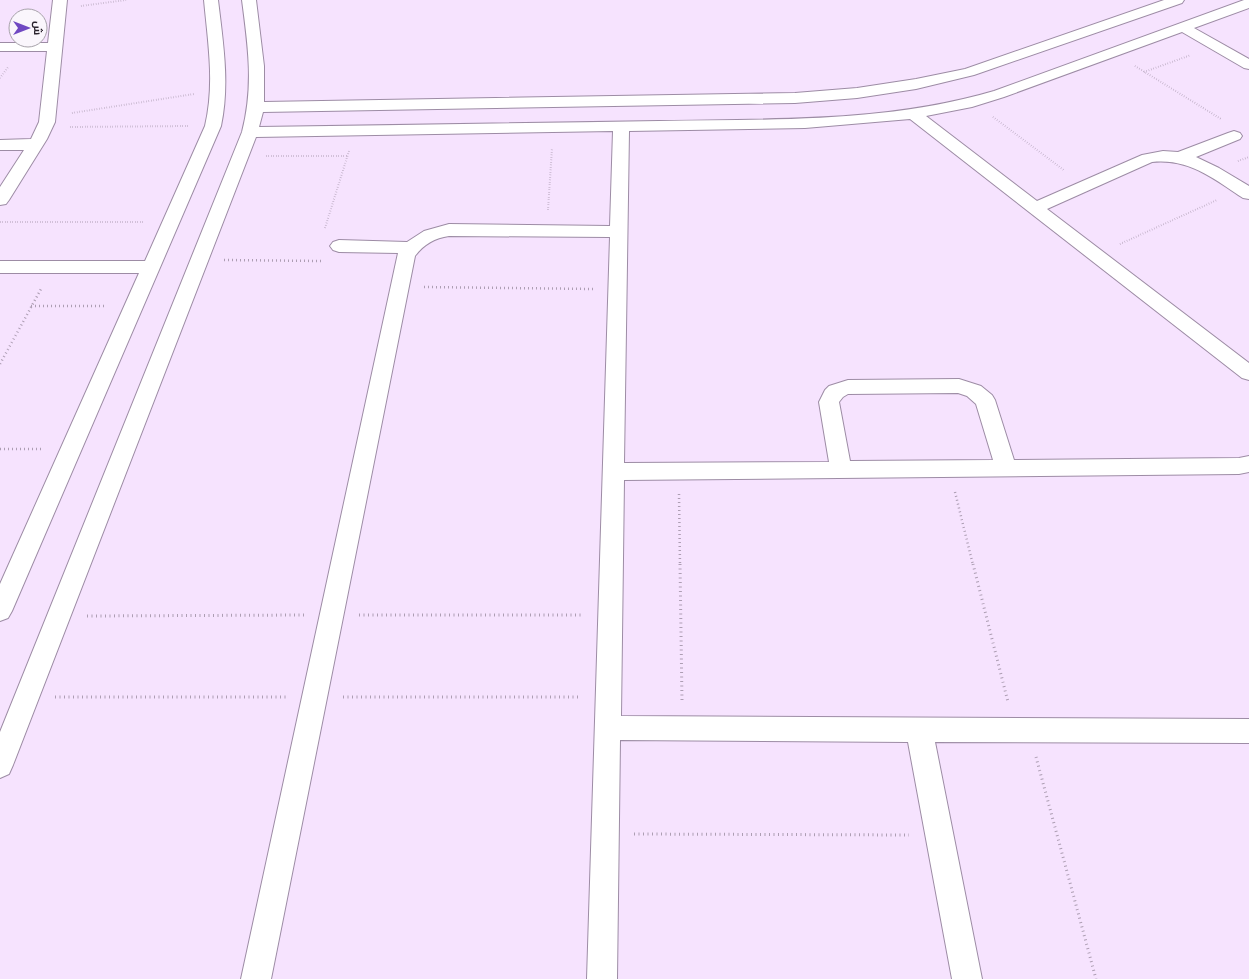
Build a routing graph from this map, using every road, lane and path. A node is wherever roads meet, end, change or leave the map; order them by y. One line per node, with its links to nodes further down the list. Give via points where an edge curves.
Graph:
1 (126, 0): 6 (path)
2 (212, 0): 14 (street)
3 (249, 0): 16 (street, via 258,70)
4 (1177, 0): 16 (street, via 969,72 916,84 857,93 795,98)
5 (1249, 3): 7 (street)
6 (59, 5): 10 (street)
7 (1183, 27): 8 (street); 11 (street)
8 (1216, 46): 12 (street); 13 (path)
9 (0, 47): 10 (street)
10 (55, 47): 19 (street)
11 (1112, 53): 13 (path); 15 (street)
12 (1249, 65)
13 (1144, 72): 18 (path)
14 (219, 90): 19 (path); 20 (street)
15 (972, 102): 17 (street); 31 (path)
16 (256, 107): 24 (street)
17 (913, 114): 21 (street, via 842,122); 34 (street)
18 (1223, 120)
19 (46, 122): 20 (path); 27 (street)
20 (213, 126): 36 (street)
21 (621, 126): 22 (street); 39 (street)
22 (554, 127): 23 (street); 38 (path)
23 (355, 130): 24 (street); 28 (path)
24 (250, 132): 29 (street)
25 (1234, 136): 30 (street)
26 (0, 145): 27 (street)
27 (35, 145): 33 (street)
28 (347, 156): 29 (path); 37 (path)
29 (240, 157): 44 (street)
30 (1181, 157): 31 (street, via 1148,158); 32 (street, via 1204,166)
31 (1085, 186): 34 (street)
32 (1245, 192): 42 (path)
33 (0, 200)
34 (1035, 208): 42 (street)
35 (0, 222): 36 (path)
36 (171, 223): 49 (street)
37 (324, 230)
38 (546, 231): 39 (street); 41 (street, via 449,230 427,236)
39 (618, 232): 51 (street)
40 (340, 246): 41 (street)
41 (410, 248): 50 (street)
42 (1095, 254): 55 (street)
43 (317, 256): 45 (path)
44 (200, 260): 45 (path); 67 (street)
45 (315, 261): 46 (path)
46 (322, 261)
47 (0, 267): 48 (street)
48 (53, 267): 49 (street); 52 (path)
49 (151, 267): 53 (street)
50 (399, 287): 51 (path); 66 (street)
51 (617, 290): 62 (street)
52 (31, 306): 53 (path); 54 (path)
53 (133, 306): 57 (street)
54 (0, 364)
55 (1249, 373)
56 (0, 449): 57 (path)
57 (71, 449): 64 (street)
58 (1249, 464): 59 (street)
59 (1006, 468): 60 (street); 61 (street, via 985,400 974,391 959,386 848,387 834,392 829,402)
60 (950, 469): 61 (street); 74 (path)
61 (841, 470): 63 (street)
62 (613, 472): 63 (street); 65 (street)
63 (678, 472): 72 (path)
64 (0, 611)
65 (610, 614): 66 (path); 70 (street)
66 (331, 615): 67 (path); 69 (street)
67 (59, 616): 68 (street)
68 (27, 697): 69 (path); 76 (street)
69 (314, 697): 70 (path); 79 (street)
70 (608, 697): 71 (street)
71 (607, 728): 72 (street); 77 (street)
72 (682, 728): 73 (street)
73 (919, 729): 74 (street); 78 (street)
74 (1022, 730): 75 (street); 82 (path)
75 (1249, 731)
76 (0, 766)
77 (605, 834): 78 (path); 80 (street)
78 (939, 836): 81 (street)
79 (256, 979)
80 (602, 979)
81 (967, 979)
82 (1096, 979)

